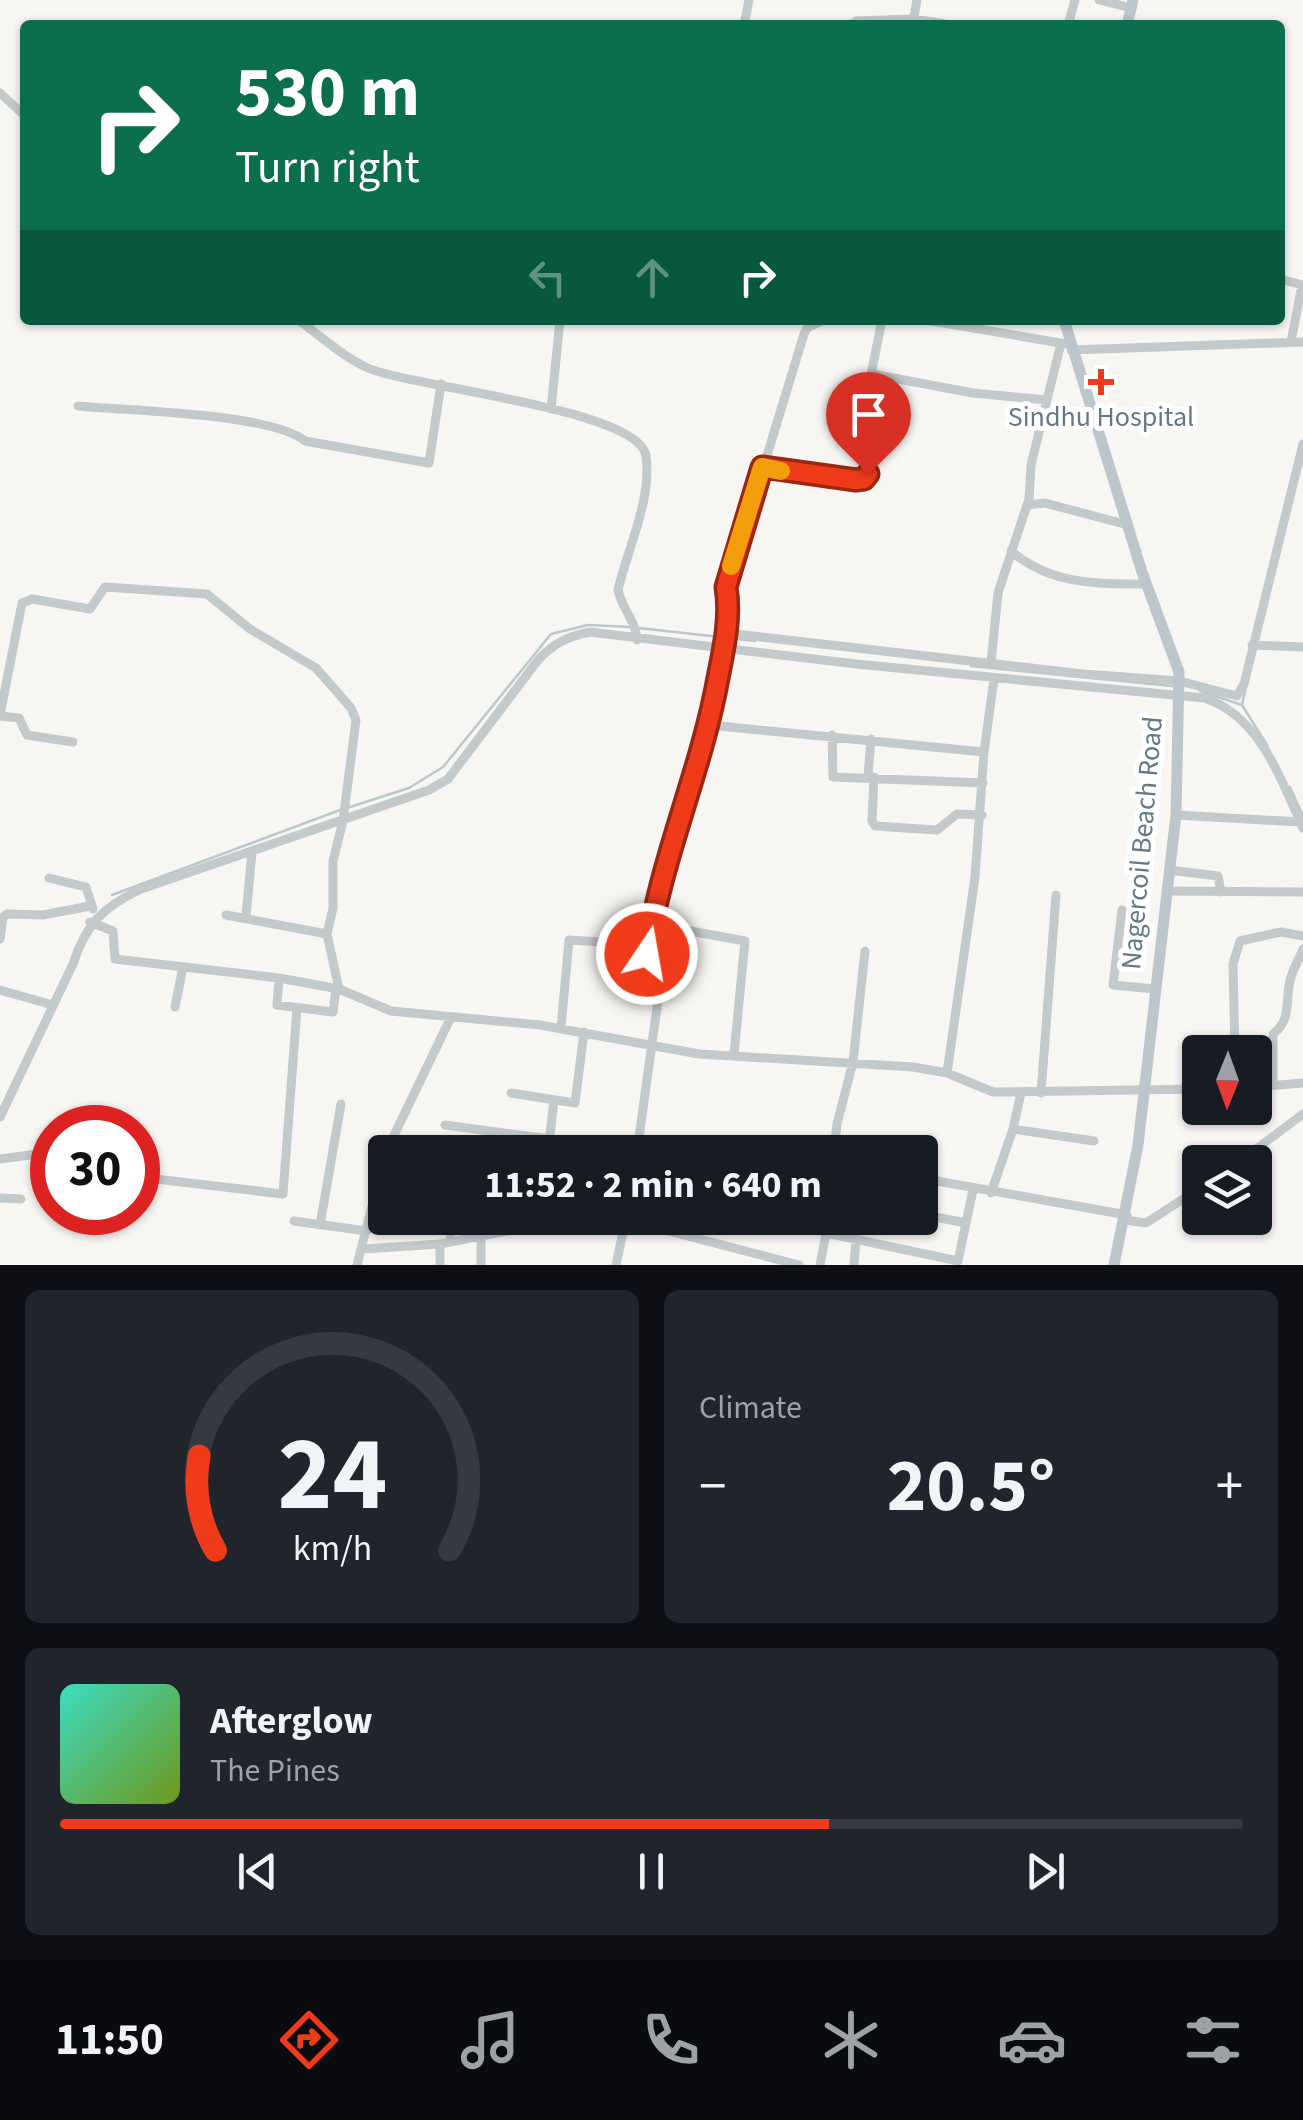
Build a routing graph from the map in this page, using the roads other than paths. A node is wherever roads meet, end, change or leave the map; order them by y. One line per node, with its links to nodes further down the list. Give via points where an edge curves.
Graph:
1 (1099, 0): 2 (street)
2 (1132, 4)
3 (0, 93): 4 (street)
4 (20, 111)
5 (1285, 280): 14 (street, via 1302,285)
6 (305, 325): 18 (street, via 368,368)
7 (559, 325): 21 (street)
8 (813, 325): 23 (street, via 804,334)
9 (881, 325): 17 (street)
10 (955, 325): 13 (street)
11 (1002, 325): 13 (street)
12 (1065, 325): 16 (main road, Nagercoil Beach Road)
13 (1001, 333): 16 (street)
14 (1291, 342): 15 (street); 16 (street)
15 (1303, 342)
16 (1067, 346): 19 (street); 25 (main road, Nagercoil Beach Road)
17 (872, 374): 19 (street); 23 (street, via 860,429 874,441 866,477)
18 (441, 384): 20 (street, via 430,464 306,441 263,424); 21 (street)
19 (1047, 400): 24 (street, via 1030,464)
20 (78, 406)
21 (551, 408): 28 (street, via 620,430 646,454 644,498 618,590)
22 (1303, 444): 30 (street)
23 (762, 467): 29 (street, via 726,587)
24 (1028, 505): 25 (street); 26 (street)
25 (1128, 525): 27 (main road, Nagercoil Beach Road)
26 (1011, 552): 27 (street, via 1063,578); 33 (street, via 998,593)
27 (1147, 584): 35 (main road, Nagercoil Beach Road)
28 (636, 633): 29 (street); 44 (street, via 590,632 562,640 538,660 448,779)
29 (725, 640): 33 (street); 34 (street); 37 (street)
30 (1255, 645): 31 (street); 35 (street, via 1240,695)
31 (1303, 647)
32 (6, 654): 36 (street); 44 (street, via 28,599 90,609 105,587 204,593 316,668 353,711)
33 (991, 663): 35 (street)
34 (994, 678): 35 (street); 41 (street)
35 (1180, 688): 46 (main road, Nagercoil Beach Road); 47 (street, via 1239,714 1261,742)
36 (0, 716): 40 (street, via 19,718 27,735)
37 (709, 725): 38 (street); 59 (street)
38 (832, 735): 39 (street); 42 (street, via 832,776)
39 (870, 739): 41 (street); 42 (street)
40 (73, 742)
41 (984, 752): 43 (street)
42 (871, 777): 43 (street); 45 (street, via 875,826 938,830 957,814)
43 (983, 783): 45 (street)
44 (344, 813): 48 (street); 60 (street)
45 (982, 815): 81 (street)
46 (1176, 816): 47 (street); 49 (main road, Nagercoil Beach Road)
47 (1302, 825)
48 (252, 852): 56 (street, via 141,889); 58 (street)
49 (1169, 870): 51 (main road, Nagercoil Beach Road); 52 (street, via 1218,876)
50 (48, 878): 56 (street, via 83,885)
51 (1166, 892): 52 (street); 69 (main road, Nagercoil Beach Road)
52 (1221, 892): 53 (street)
53 (1303, 892)
54 (1056, 895): 88 (street)
55 (1122, 910): 69 (street, via 1113,985)
56 (93, 915): 62 (street, via 7,914); 66 (street, via 113,930 115,960); 71 (street)
57 (226, 915): 58 (street)
58 (246, 916): 60 (street)
59 (652, 924): 63 (street); 79 (street, via 745,941)
60 (327, 934): 68 (street)
61 (1303, 936): 77 (street, via 1281,932 1240,942)
62 (0, 939)
63 (648, 945): 75 (street, via 569,940); 78 (street, via 646,963 662,969)
64 (1303, 950): 83 (street, via 1290,978 1289,1007 1273,1034)
65 (865, 951): 80 (street)
66 (183, 967): 67 (street); 72 (street)
67 (278, 978): 68 (street); 73 (street, via 274,1004)
68 (337, 988): 73 (street, via 332,1012); 74 (street, via 391,1011)
69 (1154, 989): 85 (main road, Nagercoil Beach Road)
70 (0, 990): 71 (street)
71 (53, 1005): 92 (street)
72 (175, 1007)
73 (297, 1008): 104 (street, via 282,1194)
74 (451, 1018): 75 (street); 95 (street)
75 (561, 1028): 76 (street)
76 (584, 1032): 78 (street); 89 (street, via 576,1103)
77 (1235, 1035)
78 (653, 1047): 79 (street); 98 (street)
79 (734, 1054): 80 (street)
80 (853, 1062): 81 (street); 99 (street)
81 (947, 1073): 87 (street, via 993,1092)
82 (1303, 1083): 83 (street)
83 (1273, 1085)
84 (1182, 1089): 85 (street)
85 (1145, 1090): 88 (street); 112 (main road, Nagercoil Beach Road)
86 (510, 1093): 89 (street)
87 (1021, 1093): 88 (street); 94 (street)
88 (1041, 1093)
89 (554, 1100): 97 (street)
90 (341, 1104): 115 (street)
91 (1303, 1114): 101 (street)
92 (0, 1117)
93 (445, 1125): 96 (street)
94 (1013, 1129): 100 (street); 107 (street)
95 (395, 1135)
96 (515, 1135)
97 (550, 1135)
98 (640, 1135)
99 (836, 1135)
100 (1094, 1142)
101 (1262, 1145)
102 (30, 1155): 103 (street)
103 (0, 1159)
104 (160, 1180)
105 (938, 1182): 106 (street)
106 (974, 1190): 107 (street); 114 (street)
107 (990, 1193): 112 (street)
108 (0, 1198): 109 (street)
109 (21, 1199)
110 (1182, 1200): 112 (street, via 1146,1223)
111 (938, 1218): 114 (street)
112 (1126, 1218): 134 (main road, Nagercoil Beach Road)
113 (294, 1221): 115 (street)
114 (966, 1223): 124 (street, via 955,1262)
115 (320, 1225): 117 (street)
116 (368, 1227): 117 (street)
117 (367, 1231): 126 (street)
118 (448, 1235): 125 (street)
119 (481, 1235): 125 (street); 129 (street)
120 (622, 1235): 130 (street)
121 (685, 1235): 131 (street)
122 (826, 1235): 132 (street)
123 (836, 1235): 124 (street)
124 (856, 1239): 133 (street)
125 (445, 1243): 126 (street); 128 (street)
126 (364, 1249): 127 (street)
127 (356, 1265)
128 (440, 1265)
129 (482, 1265)
130 (616, 1265)
131 (799, 1265)
132 (820, 1265)
133 (854, 1265)
134 (1114, 1265)

